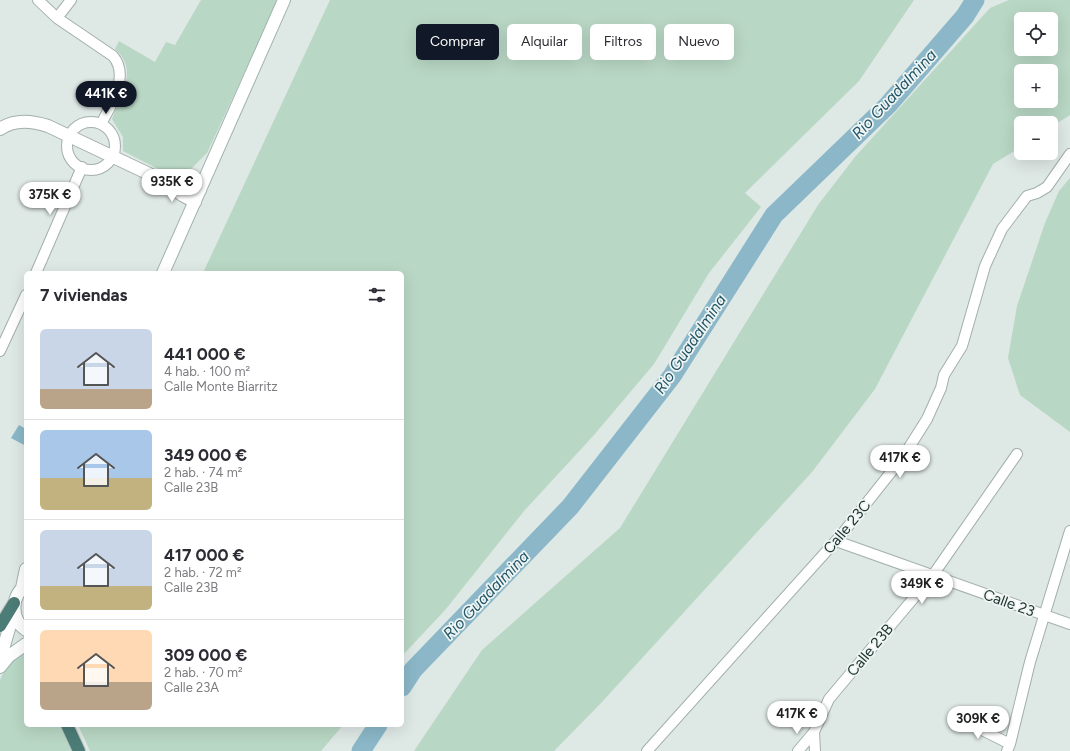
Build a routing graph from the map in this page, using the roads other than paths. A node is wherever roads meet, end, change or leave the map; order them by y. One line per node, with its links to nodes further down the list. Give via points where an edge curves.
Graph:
1 (38, 0): 4 (street)
2 (71, 0): 4 (street)
3 (284, 0): 11 (main road)
4 (57, 18): 5 (street, via 113,56 119,63 120,82)
5 (101, 124): 7 (street, via 86,123 74,130); 9 (street, via 114,141)
6 (0, 129): 7 (main road, via 10,124 34,121)
7 (70, 136): 9 (main road); 10 (street, via 67,143 70,158)
8 (1070, 154): 18 (street, Calle 23C, via 1047,187 1027,196 1002,229 985,266 962,346 944,375 927,419 903,457)
9 (113, 156): 10 (street, via 109,162 96,169); 11 (main road, via 164,181 186,184)
10 (82, 167): 12 (street)
11 (198, 196): 13 (main road)
12 (37, 271)
13 (164, 271)
14 (24, 299): 15 (street)
15 (0, 351)
16 (1017, 454): 19 (street, Calle 23B)
17 (1070, 531): 22 (street)
18 (836, 541): 19 (street, Calle 23); 34 (street, Calle 23C)
19 (933, 575): 22 (street, Calle 23); 31 (street, Calle 23B, via 829,699)
20 (24, 586): 21 (main road)
21 (14, 607): 24 (highway); 25 (main road, via 19,624); 27 (main road)
22 (1043, 615): 23 (street, Calle 23); 32 (street)
23 (1070, 624)
24 (0, 626)
25 (24, 628)
26 (24, 645): 28 (main road, via 9,656)
27 (0, 659)
28 (0, 667)
29 (956, 717): 32 (street)
30 (68, 727): 33 (highway)
31 (814, 732): 35 (street, Calle 23B); 36 (street, Calle 23B)
32 (1009, 747)
33 (79, 751)
34 (647, 751)
35 (798, 751)
36 (815, 751)

